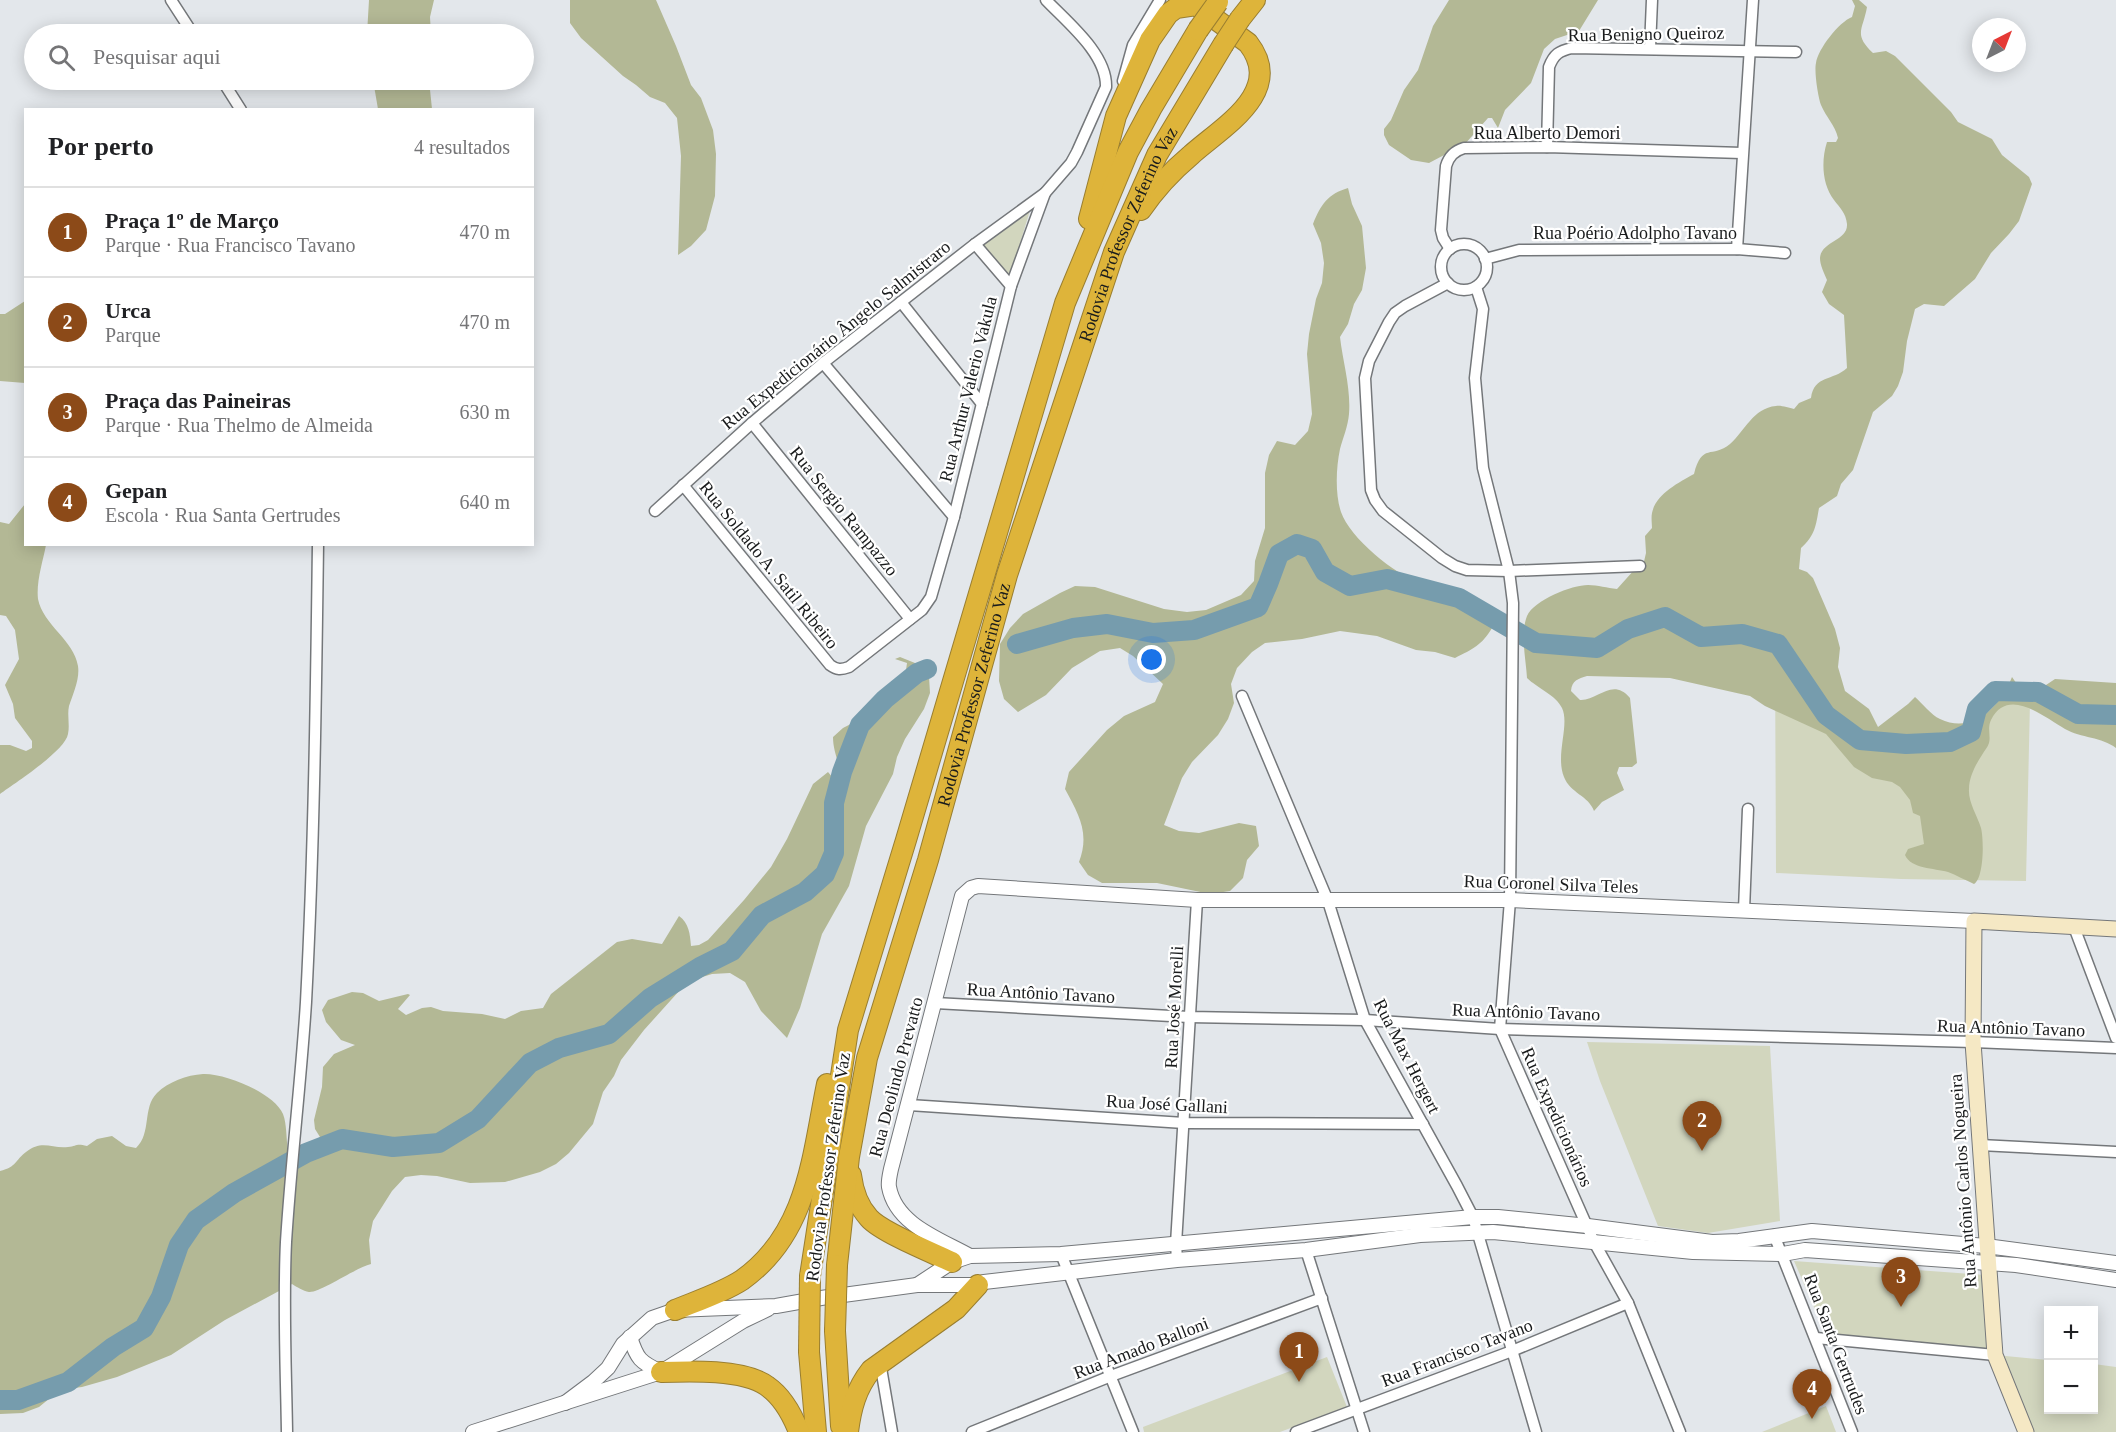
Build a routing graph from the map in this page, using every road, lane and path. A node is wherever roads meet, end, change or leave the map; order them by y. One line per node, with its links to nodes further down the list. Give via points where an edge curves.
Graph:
1 (171, 0): 9 (street)
2 (1046, 0): 18 (street, via 1102,63 1106,87 1071,163)
3 (1160, 0): 15 (street, via 1133,45)
4 (1255, 0): 22 (highway, Rodovia Professor Zeferino Vaz, bridge, via 1157,155)
5 (1652, 0): 10 (street)
6 (1753, 0): 11 (street)
7 (1219, 1): 29 (highway, Rodovia Professor Zeferino Vaz, bridge, via 1198,30 1128,152)
8 (1194, 2): 15 (highway, via 1168,14 1150,40); 22 (highway, via 1248,43 1260,72 1258,85 1249,103 1228,126 1179,165 1152,194)
9 (187, 24)
10 (1650, 48): 11 (street, Rua Benigno Queiroz); 16 (street, Rua Benigno Queiroz, via 1572,48 1553,57 1549,67)
11 (1751, 50): 12 (street, Rua Benigno Queiroz); 17 (street)
12 (1796, 52)
13 (228, 90): 14 (street)
14 (240, 108)
15 (1116, 116): 29 (highway)
16 (1547, 147): 17 (street, Rua Alberto Demori); 20 (street, Rua Alberto Demori, via 1464,148 1452,154 1446,166 1441,230)
17 (1742, 153): 21 (street)
18 (1045, 193): 19 (street, Rua Expedicionário Ângelo Salmistraro); 26 (street, Rua Arthur Valerio Vakula)
19 (975, 244): 26 (street); 28 (street, Rua Expedicionário Ângelo Salmistraro)
20 (1450, 249): 24 (street, via 1470,245); 25 (street, via 1441,266)
21 (1737, 249): 23 (street, Rua Poério Adolpho Tavano); 24 (street, Rua Poério Adolpho Tavano, via 1519,250)
22 (1114, 252): 63 (highway, Rodovia Professor Zeferino Vaz, via 1007,575 928,860 867,1058)
23 (1785, 253)
24 (1485, 259): 27 (street, via 1486,272)
25 (1448, 283): 27 (street, via 1457,289); 38 (street, via 1395,313 1368,361 1365,378 1371,490 1383,511 1455,566)
26 (1011, 286): 31 (street, Rua Arthur Valerio Vakula)
27 (1476, 287): 38 (street, Rua Expedicionários, via 1483,309 1475,378 1483,468)
28 (901, 302): 30 (street, Rua Expedicionário Ângelo Salmistraro); 31 (street)
29 (1065, 303): 54 (highway, Rodovia Professor Zeferino Vaz)
30 (824, 363): 32 (street, Rua Expedicionário Ângelo Salmistraro); 35 (street)
31 (982, 405): 35 (street, Rua Arthur Valerio Vakula)
32 (752, 423): 33 (street, Rua Expedicionário Ângelo Salmistraro); 39 (street, Rua Sergio Rampazzo)
33 (683, 485): 34 (street, Rua Expedicionário Ângelo Salmistraro); 39 (street, Rua Soldado A. Satil Ribeiro, via 836,669 849,667)
34 (655, 511)
35 (954, 517): 39 (street, Rua Arthur Valerio Vakula, via 931,597)
36 (318, 546): 96 (street, via 306,1002 286,1244)
37 (1640, 566): 38 (street)
38 (1509, 572): 45 (street, Rua Expedicionários, via 1514,603)
39 (910, 619)
40 (1242, 696): 44 (street, Rua Max Hergert)
41 (1748, 809): 46 (street)
42 (985, 885): 43 (street, Rua Coronel Silva Teles); 50 (street, Rua Deolindo Prevatto, via 971,888 962,896)
43 (1197, 900): 44 (street, Rua Coronel Silva Teles); 51 (street, Rua José Morelli)
44 (1328, 900): 45 (street, Rua Coronel Silva Teles); 52 (street, Rua Max Hergert)
45 (1510, 900): 46 (street, Rua Coronel Silva Teles); 53 (street, Rua Expedicionários)
46 (1744, 910): 47 (street, Rua Coronel Silva Teles)
47 (1974, 921): 48 (main road, Rua Coronel Silva Teles); 56 (main road, Rua Antônio Carlos Nogueira)
48 (2074, 927): 49 (main road, Rua Coronel Silva Teles); 55 (street)
49 (2116, 929)
50 (934, 1003): 51 (street, Rua Antônio Tavano); 58 (street, Rua Deolindo Prevatto)
51 (1189, 1017): 52 (street, Rua Antônio Tavano); 59 (street, Rua José Morelli)
52 (1365, 1020): 53 (street, Rua Antônio Tavano); 60 (street, Rua Max Hergert)
53 (1500, 1029): 56 (street, Rua Antônio Tavano); 65 (street, Rua Expedicionários)
54 (848, 1030): 85 (highway, via 834,1050 805,1193 779,1244 740,1281); 99 (highway, Rodovia Professor Zeferino Vaz, bridge, via 810,1276 809,1352)
55 (2116, 1038)
56 (1973, 1042): 57 (street, Rua Antônio Tavano); 61 (main road, Rua Antônio Carlos Nogueira)
57 (2116, 1048)
58 (909, 1105): 59 (street, Rua José Gallani); 74 (street, Rua Deolindo Prevatto, via 888,1186 894,1202 917,1227)
59 (1184, 1123): 60 (street, Rua José Gallani); 69 (street, Rua José Morelli)
60 (1423, 1124): 64 (street, Rua Max Hergert)
61 (1980, 1145): 62 (street); 70 (main road, Rua Antônio Carlos Nogueira)
62 (2116, 1152)
63 (849, 1157): 74 (highway, via 853,1187 870,1220 918,1246); 94 (highway, Rodovia Professor Zeferino Vaz, bridge, via 837,1265 835,1331)
64 (1473, 1217): 65 (street); 66 (street, Rua Max Hergert); 69 (street)
65 (1588, 1226): 67 (street, via 1712,1242); 68 (street, Rua Expedicionários)
66 (1478, 1234): 68 (street, via 1493,1232); 71 (street, via 1420,1235); 88 (street, Rua Max Hergert)
67 (1774, 1235): 70 (street, via 1812,1231); 73 (street, Rua Santa Gertrudes)
68 (1594, 1242): 73 (street, via 1694,1252); 83 (street, Rua Expedicionários)
69 (1176, 1244): 72 (street); 75 (street, Rua José Morelli)
70 (1986, 1246): 76 (main road, Rua Antônio Carlos Nogueira); 77 (street)
71 (1306, 1250): 75 (street); 82 (street)
72 (1061, 1254): 74 (street); 78 (street)
73 (1783, 1254): 76 (street, via 1805,1250); 87 (street, Rua Santa Gertrudes)
74 (967, 1258): 80 (street, via 986,1266 988,1274); 81 (street)
75 (1177, 1260): 78 (street)
76 (1988, 1263): 79 (street); 89 (main road, Rua Antônio Carlos Nogueira)
77 (2116, 1263)
78 (1068, 1271): 80 (street); 92 (street)
79 (2116, 1280)
80 (975, 1284): 81 (street); 90 (highway, via 956,1309); 94 (highway, via 876,1348 860,1367)
81 (917, 1285): 84 (street)
82 (1322, 1298): 92 (street, Rua Amado Balloni); 95 (street)
83 (1628, 1303): 88 (street, Rua Francisco Tavano); 108 (street, Rua Expedicionários)
84 (776, 1306): 85 (street); 91 (street, via 743,1321)
85 (675, 1310): 86 (street, via 652,1318)
86 (630, 1337): 91 (street, via 642,1363); 93 (street, via 608,1368)
87 (1816, 1338): 89 (street); 109 (street, Rua Santa Gertrudes)
88 (1512, 1351): 95 (street, Rua Francisco Tavano); 107 (street, Rua Max Hergert)
89 (1995, 1355): 110 (main road, Rua Antônio Carlos Nogueira)
90 (880, 1362): 101 (highway, via 855,1397); 102 (street)
91 (661, 1372): 93 (street); 98 (highway, via 703,1371 744,1377 766,1385 785,1403)
92 (1111, 1376): 103 (street, Rua Amado Balloni); 104 (street)
93 (565, 1402): 97 (street)
94 (840, 1404): 100 (highway, Rodovia Professor Zeferino Vaz)
95 (1358, 1409): 105 (street, Rua Francisco Tavano); 106 (street)
96 (287, 1432)
97 (472, 1432)
98 (799, 1432)
99 (816, 1432)
100 (842, 1432)
101 (848, 1432)
102 (892, 1432)
103 (972, 1432)
104 (1133, 1432)
105 (1296, 1432)
106 (1364, 1432)
107 (1536, 1432)
108 (1680, 1432)
109 (1852, 1432)
110 (2026, 1432)

